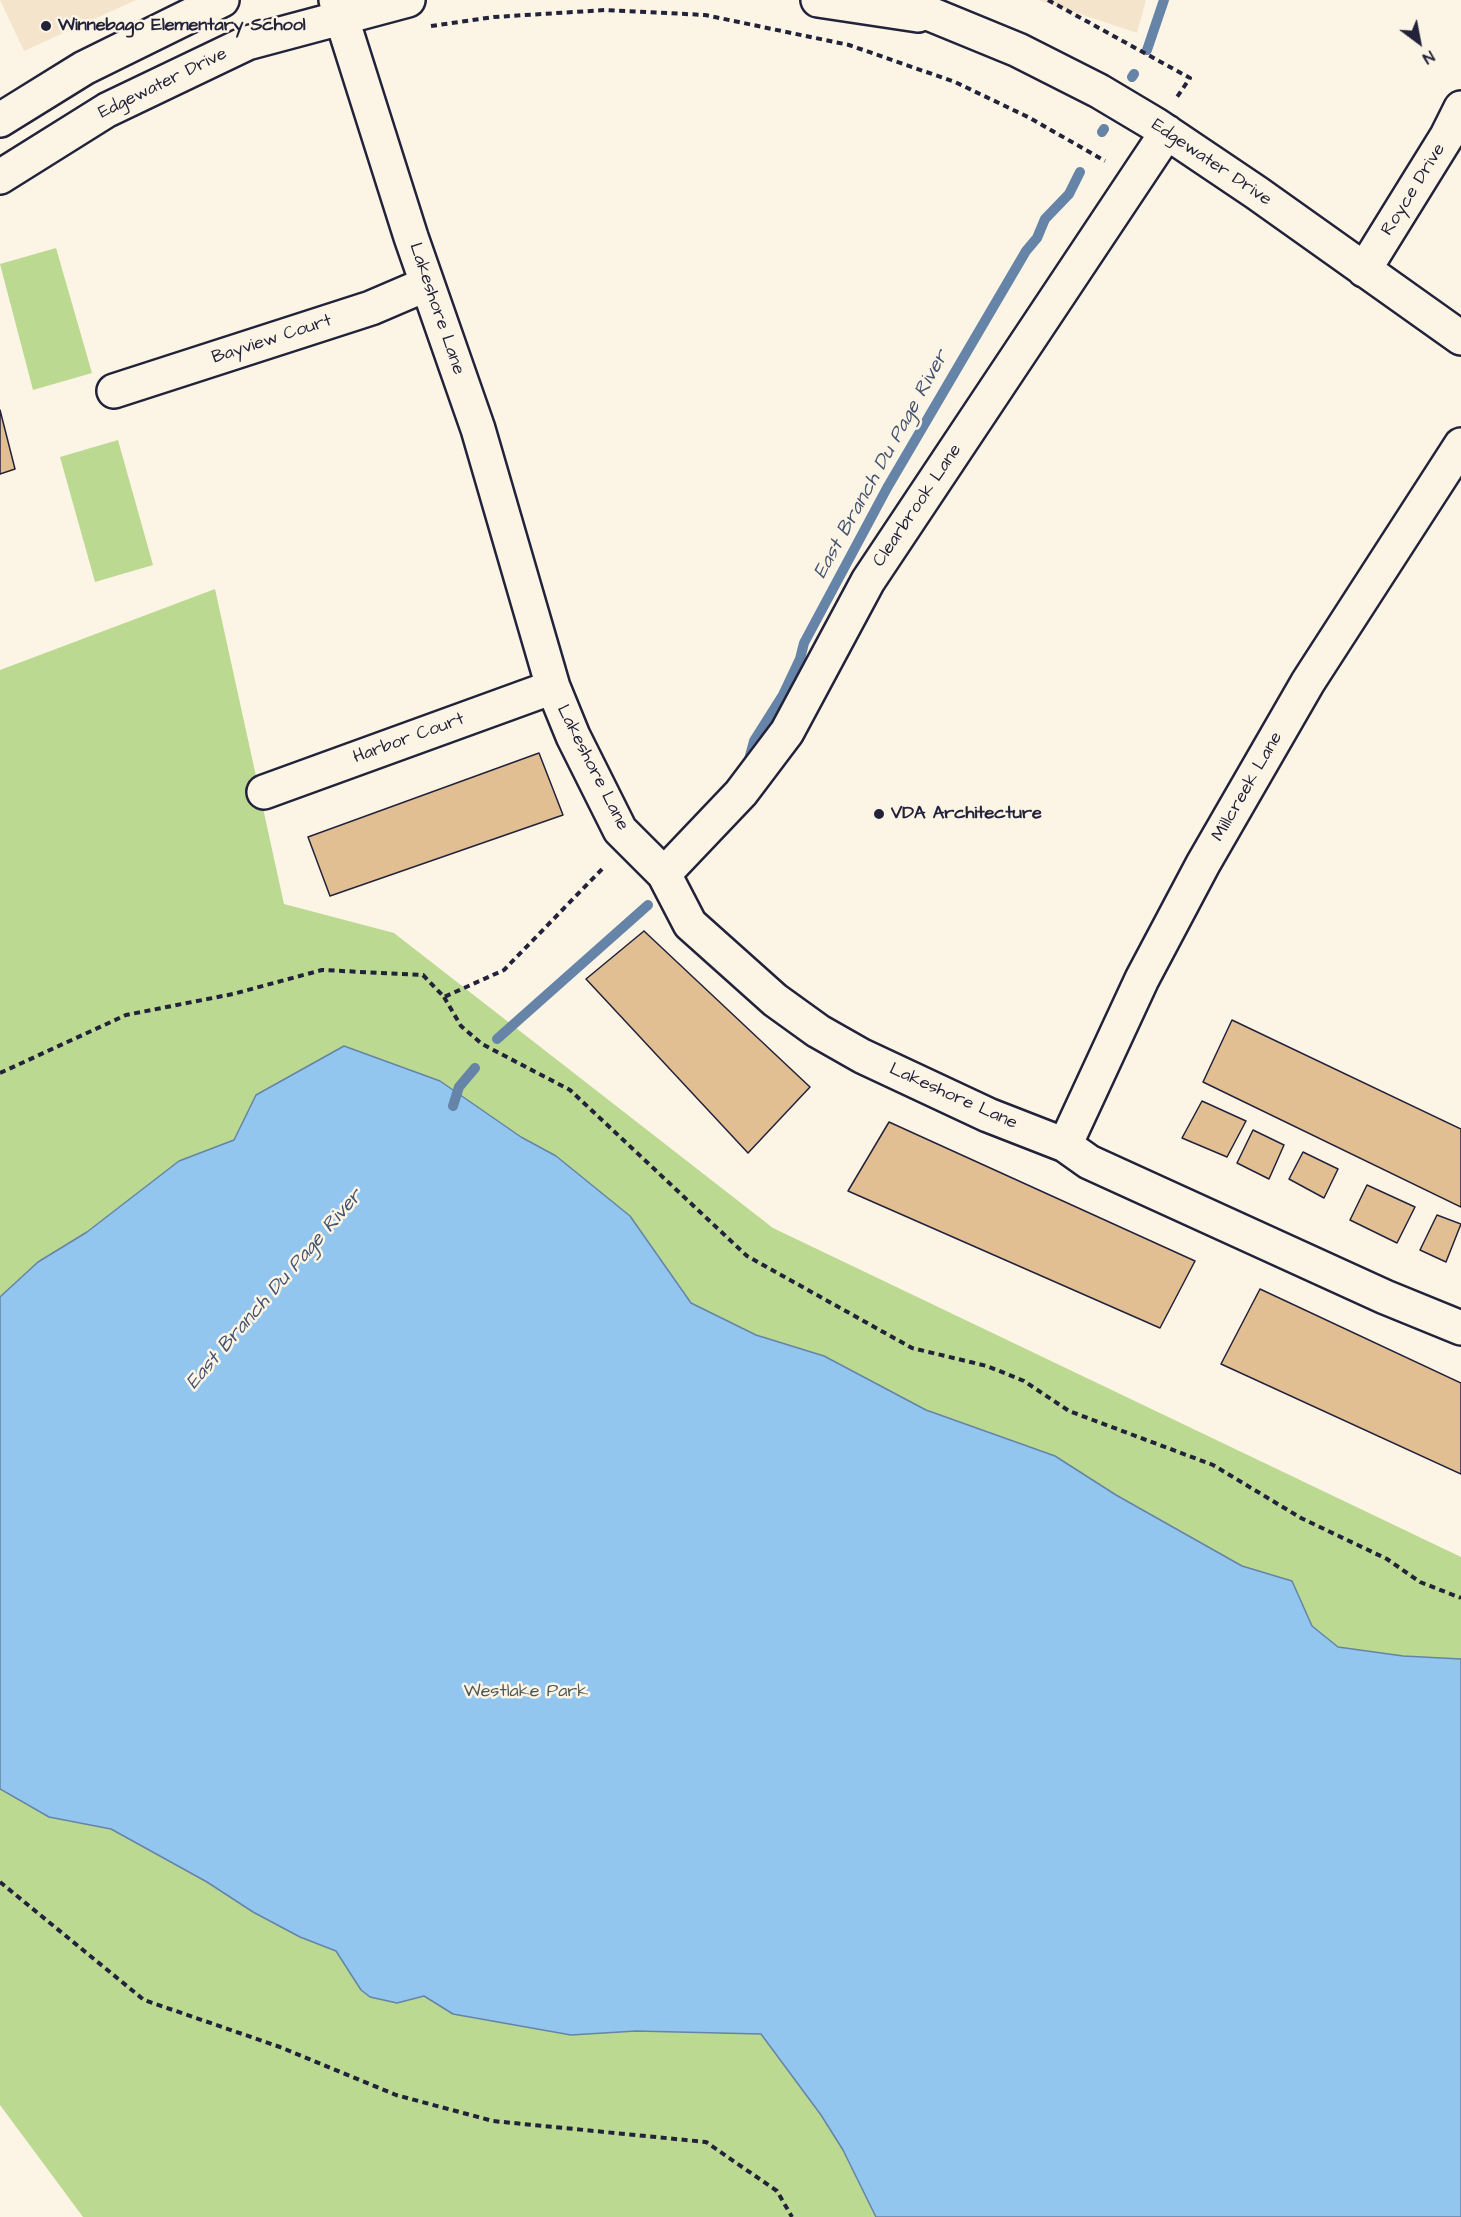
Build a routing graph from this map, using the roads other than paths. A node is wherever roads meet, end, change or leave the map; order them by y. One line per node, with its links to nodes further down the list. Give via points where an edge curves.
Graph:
1 (222, 0): 8 (street, via 84,68)
2 (408, 0): 5 (street, Edgewater Drive)
3 (818, 0): 6 (street, Edgewater Drive)
4 (896, 0): 6 (street, Edgewater Drive)
5 (339, 8): 10 (street, Edgewater Drive, via 247,43 107,110); 13 (street, Lakeshore Lane)
6 (944, 19): 9 (street, Edgewater Drive, via 1018,50 1099,91)
7 (1461, 108): 12 (street, Royce Drive)
8 (0, 120): 10 (street)
9 (1162, 129): 12 (street, Edgewater Drive); 19 (street, Clearbrook Lane, via 868,581 787,732 741,793)
10 (29, 159): 11 (street, Edgewater Drive)
11 (0, 177)
12 (1364, 270): 14 (street, Edgewater Drive)
13 (427, 284): 15 (street, Bayview Court, via 372,308); 17 (street, Lakeshore Lane, via 478,429)
14 (1461, 338)
15 (114, 391)
16 (1461, 445): 20 (street, Millcreek Lane, via 1308,682 1203,864 1142,979)
17 (553, 687): 18 (street, Harbor Court); 19 (street, Lakeshore Lane, via 620,830)
18 (264, 792)
19 (664, 874): 20 (street, Lakeshore Lane, via 690,924 775,1000 818,1031 988,1115)
20 (1065, 1145): 21 (street, Lakeshore Lane, via 1089,1162 1384,1297)
21 (1459, 1322)

